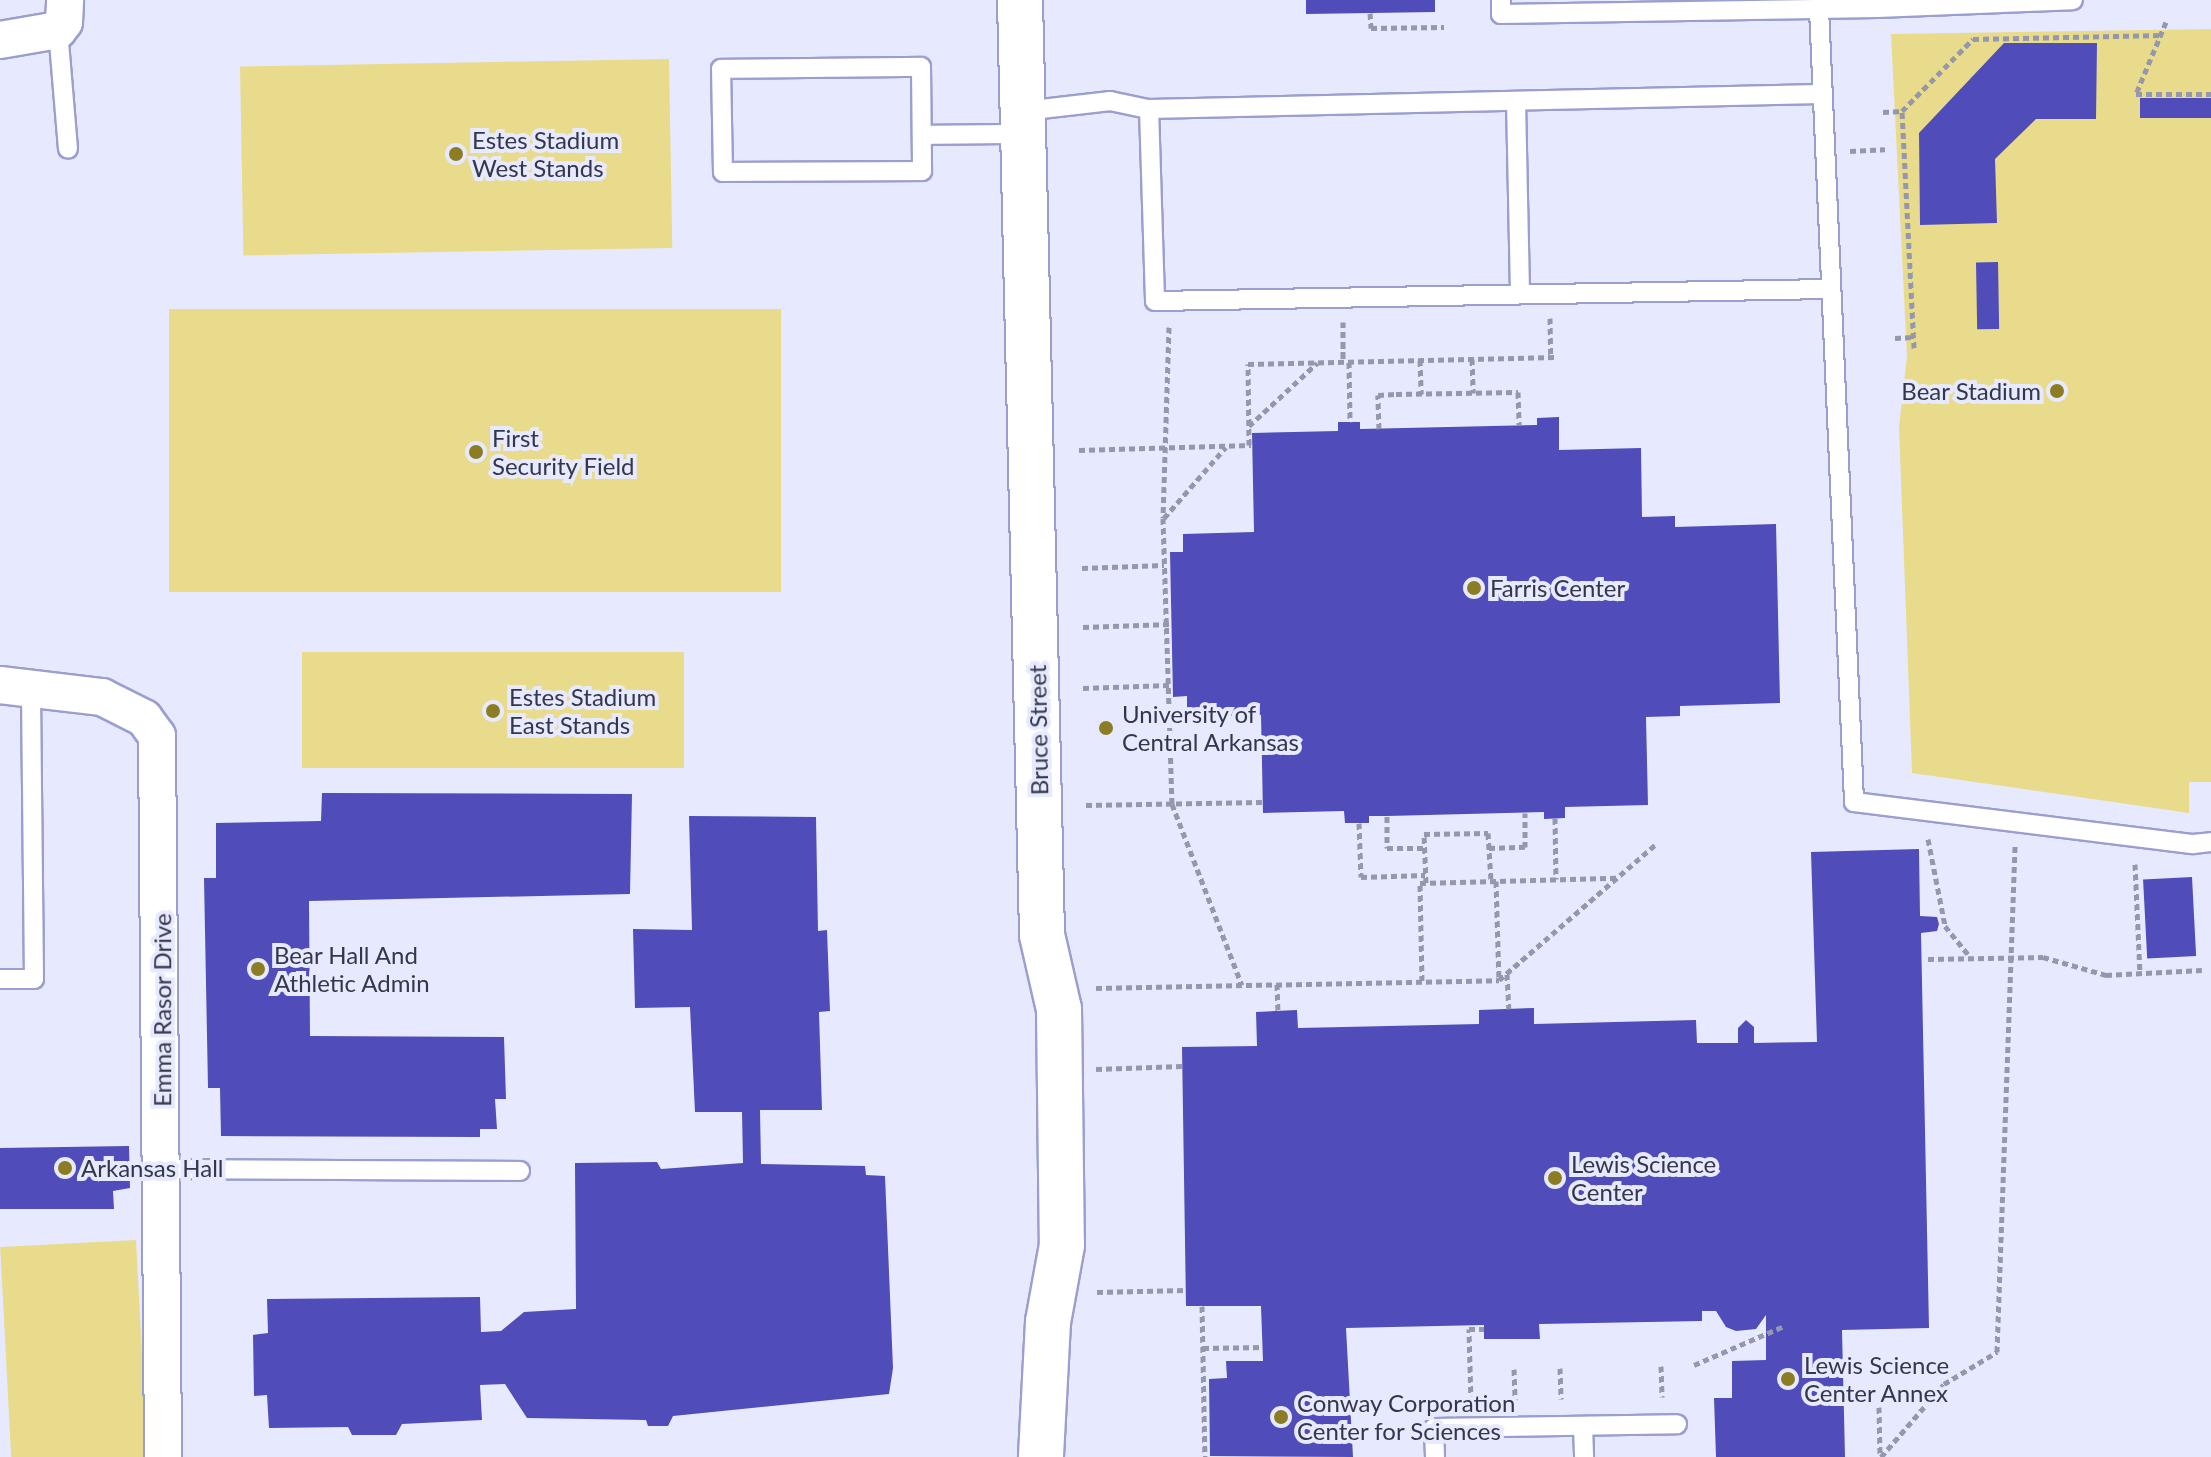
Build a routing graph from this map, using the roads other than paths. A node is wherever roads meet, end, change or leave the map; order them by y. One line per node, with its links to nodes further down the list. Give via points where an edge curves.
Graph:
1 (1020, 0): 11 (street, Bruce Street)
2 (1501, 0): 5 (lane, via 1501,14)
3 (2073, 0): 4 (lane)
4 (1877, 4): 5 (lane)
5 (1819, 9): 8 (lane)
6 (61, 15): 7 (street); 13 (lane)
7 (0, 40)
8 (1821, 94): 9 (lane); 14 (lane)
9 (1516, 101): 10 (lane); 15 (lane)
10 (1149, 109): 11 (lane, via 1110,101); 15 (lane, via 1155,301)
11 (1024, 122): 12 (lane); 24 (street, Bruce Street, via 1042,935 1059,1009 1061,1150 1062,1245 1048,1322)
12 (922, 135): 12 (lane, via 921,67 721,69 723,172 922,171)
13 (68, 149)
14 (1830, 289): 15 (lane); 17 (lane, via 1854,802)
15 (1520, 294)
16 (16, 685): 18 (lane, via 34,979); 19 (street, Emma Rasor Drive, via 118,703 144,718 157,736)
17 (2211, 842)
18 (0, 979)
19 (163, 1169): 20 (lane); 23 (street, Emma Rasor Drive)
20 (520, 1171)
21 (1677, 1424): 22 (lane)
22 (1583, 1426): 25 (lane, via 1434,1428); 26 (lane)
23 (163, 1457)
24 (1041, 1457)
25 (1435, 1457)
26 (1584, 1457)

